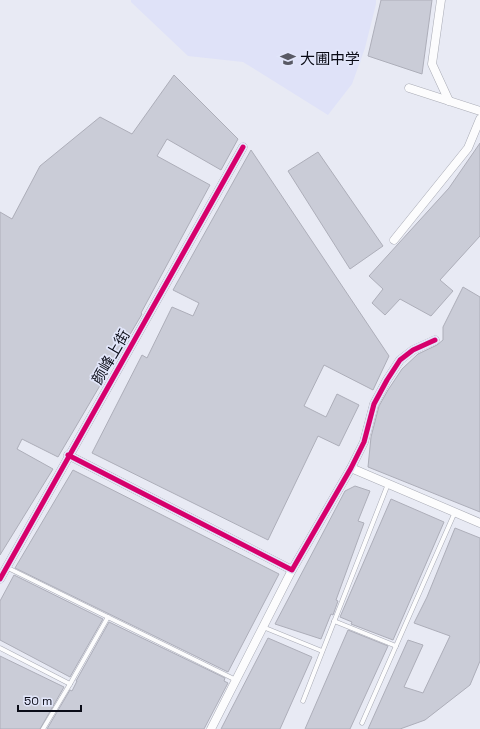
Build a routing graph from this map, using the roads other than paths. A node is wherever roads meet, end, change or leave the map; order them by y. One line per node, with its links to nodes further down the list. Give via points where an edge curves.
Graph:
1 (441, 0): 3 (street, via 432,64)
2 (409, 88): 3 (street)
3 (450, 101): 4 (street)
4 (480, 111)
5 (480, 120): 7 (street, via 468,148)
6 (243, 147): 9 (street, 颜峰上街)
7 (394, 240)
8 (435, 340): 10 (street, via 413,350 400,360 374,404 364,442)
9 (68, 455): 14 (street, 颜峰上街); 15 (street)
10 (351, 468): 11 (street); 15 (street)
11 (388, 484): 12 (street); 18 (lane)
12 (454, 512): 13 (street); 20 (lane)
13 (480, 523)
14 (6, 567): 16 (street, 颜峰上街); 17 (lane)
15 (292, 570): 19 (street)
16 (0, 579)
17 (108, 618): 23 (lane); 24 (lane)
18 (334, 621): 20 (lane); 22 (lane)
19 (263, 626): 22 (lane); 23 (street)
20 (396, 646): 26 (lane)
21 (0, 648): 24 (lane)
22 (322, 651): 25 (lane)
23 (236, 680): 28 (street)
24 (70, 684): 27 (lane)
25 (303, 700)
26 (362, 723)
27 (43, 729)
28 (211, 729)

